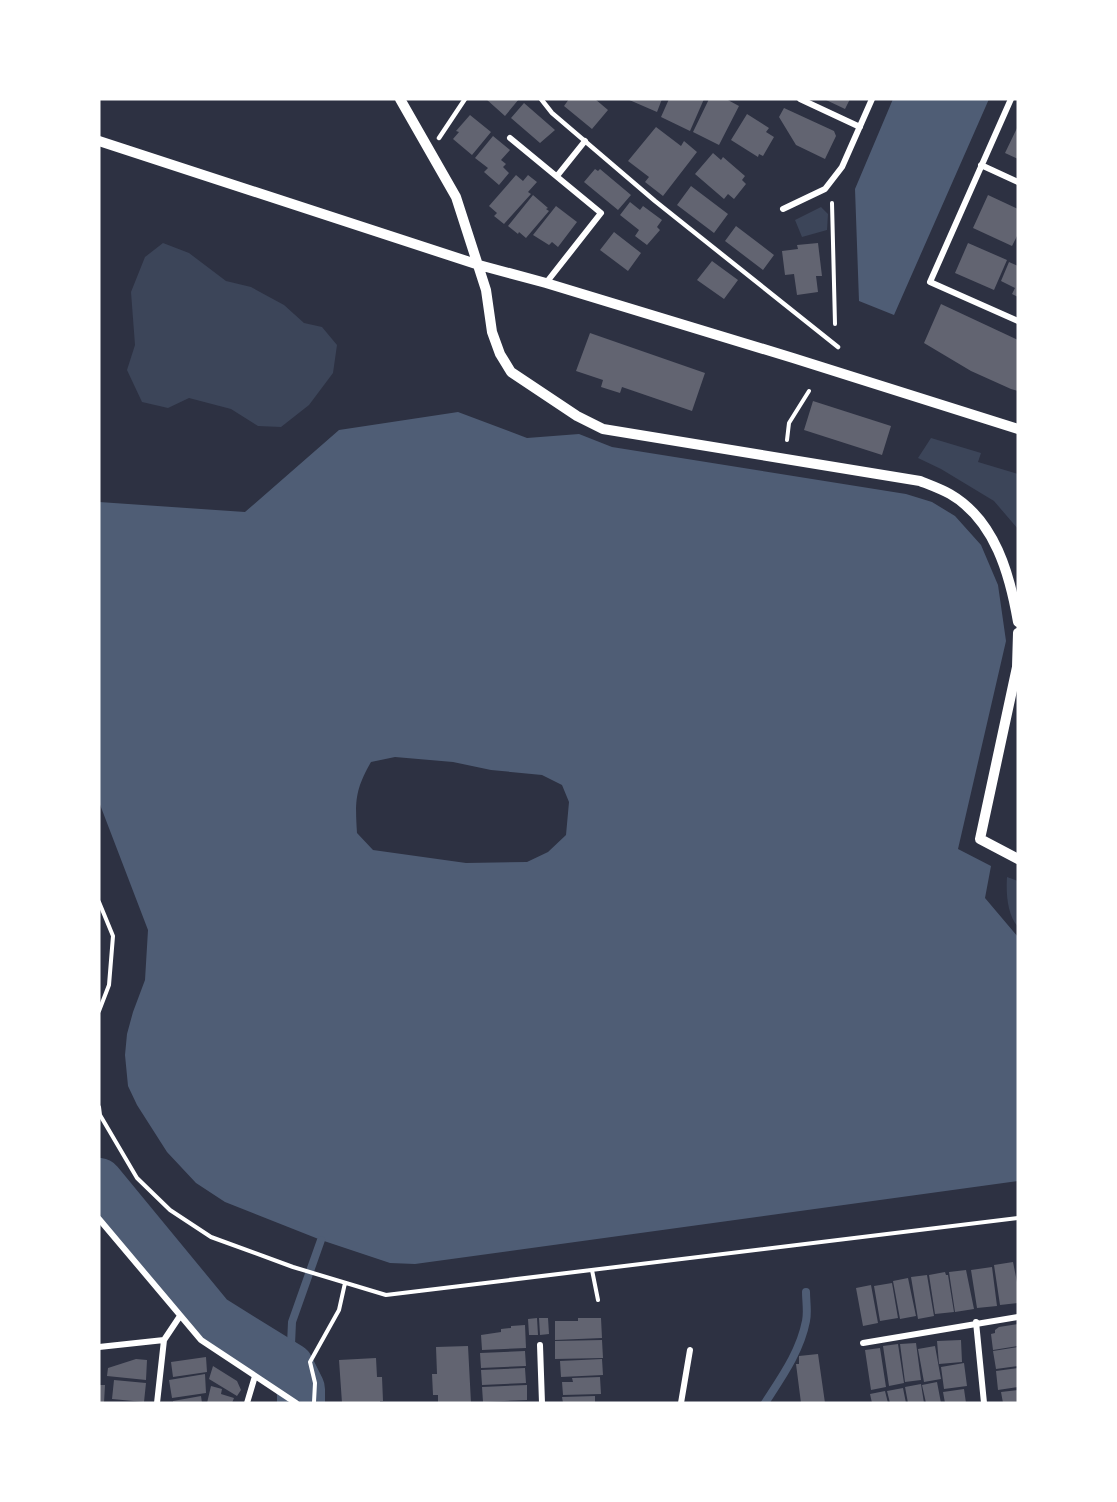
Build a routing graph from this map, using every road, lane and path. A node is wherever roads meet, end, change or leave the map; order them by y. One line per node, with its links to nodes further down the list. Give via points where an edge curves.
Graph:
1 (400, 99): 17 (street, via 456,197)
2 (465, 99): 8 (lane)
3 (541, 99): 11 (lane)
4 (800, 99): 7 (street)
5 (872, 99): 7 (street)
6 (1011, 99): 12 (street)
7 (860, 127): 15 (street, via 843,167)
8 (439, 138)
9 (510, 138): 13 (street)
10 (99, 141): 17 (street)
11 (585, 141): 13 (street); 20 (lane)
12 (981, 165): 14 (street); 19 (street, via 930,282)
13 (557, 176): 18 (street, via 601,213)
14 (1018, 182)
15 (825, 189): 16 (street); 20 (path, via 834,208 833,313)
16 (783, 209)
17 (478, 264): 18 (street); 23 (street, via 500,354 512,372 577,416 603,429)
18 (546, 283): 22 (street)
19 (1018, 321)
20 (838, 347)
21 (809, 392): 23 (path, via 789,423)
22 (1018, 429)
23 (786, 459): 24 (street, via 920,481 951,494 977,515 999,550 1012,586)
24 (1018, 622)
25 (1018, 633): 26 (street, via 1017,667 980,839)
26 (1018, 859)
27 (99, 902): 28 (path, via 113,936 109,985)
28 (99, 1011)
29 (99, 1107): 33 (path, via 137,1178 170,1210 211,1237)
30 (1018, 1218): 32 (path)
31 (99, 1219): 35 (street)
32 (592, 1270): 33 (path, via 386,1295); 34 (path)
33 (345, 1283): 47 (path, via 339,1310 310,1362)
34 (598, 1299)
35 (180, 1316): 38 (street); 43 (street, via 201,1340)
36 (1018, 1317): 37 (street)
37 (976, 1322): 39 (street); 50 (street)
38 (164, 1340): 41 (street); 44 (street)
39 (863, 1342)
40 (540, 1345): 48 (street)
41 (99, 1347)
42 (690, 1350): 49 (street)
43 (255, 1376): 45 (street); 46 (street)
44 (157, 1403)
45 (247, 1403)
46 (296, 1403)
47 (314, 1403)
48 (542, 1403)
49 (681, 1403)
50 (984, 1403)

